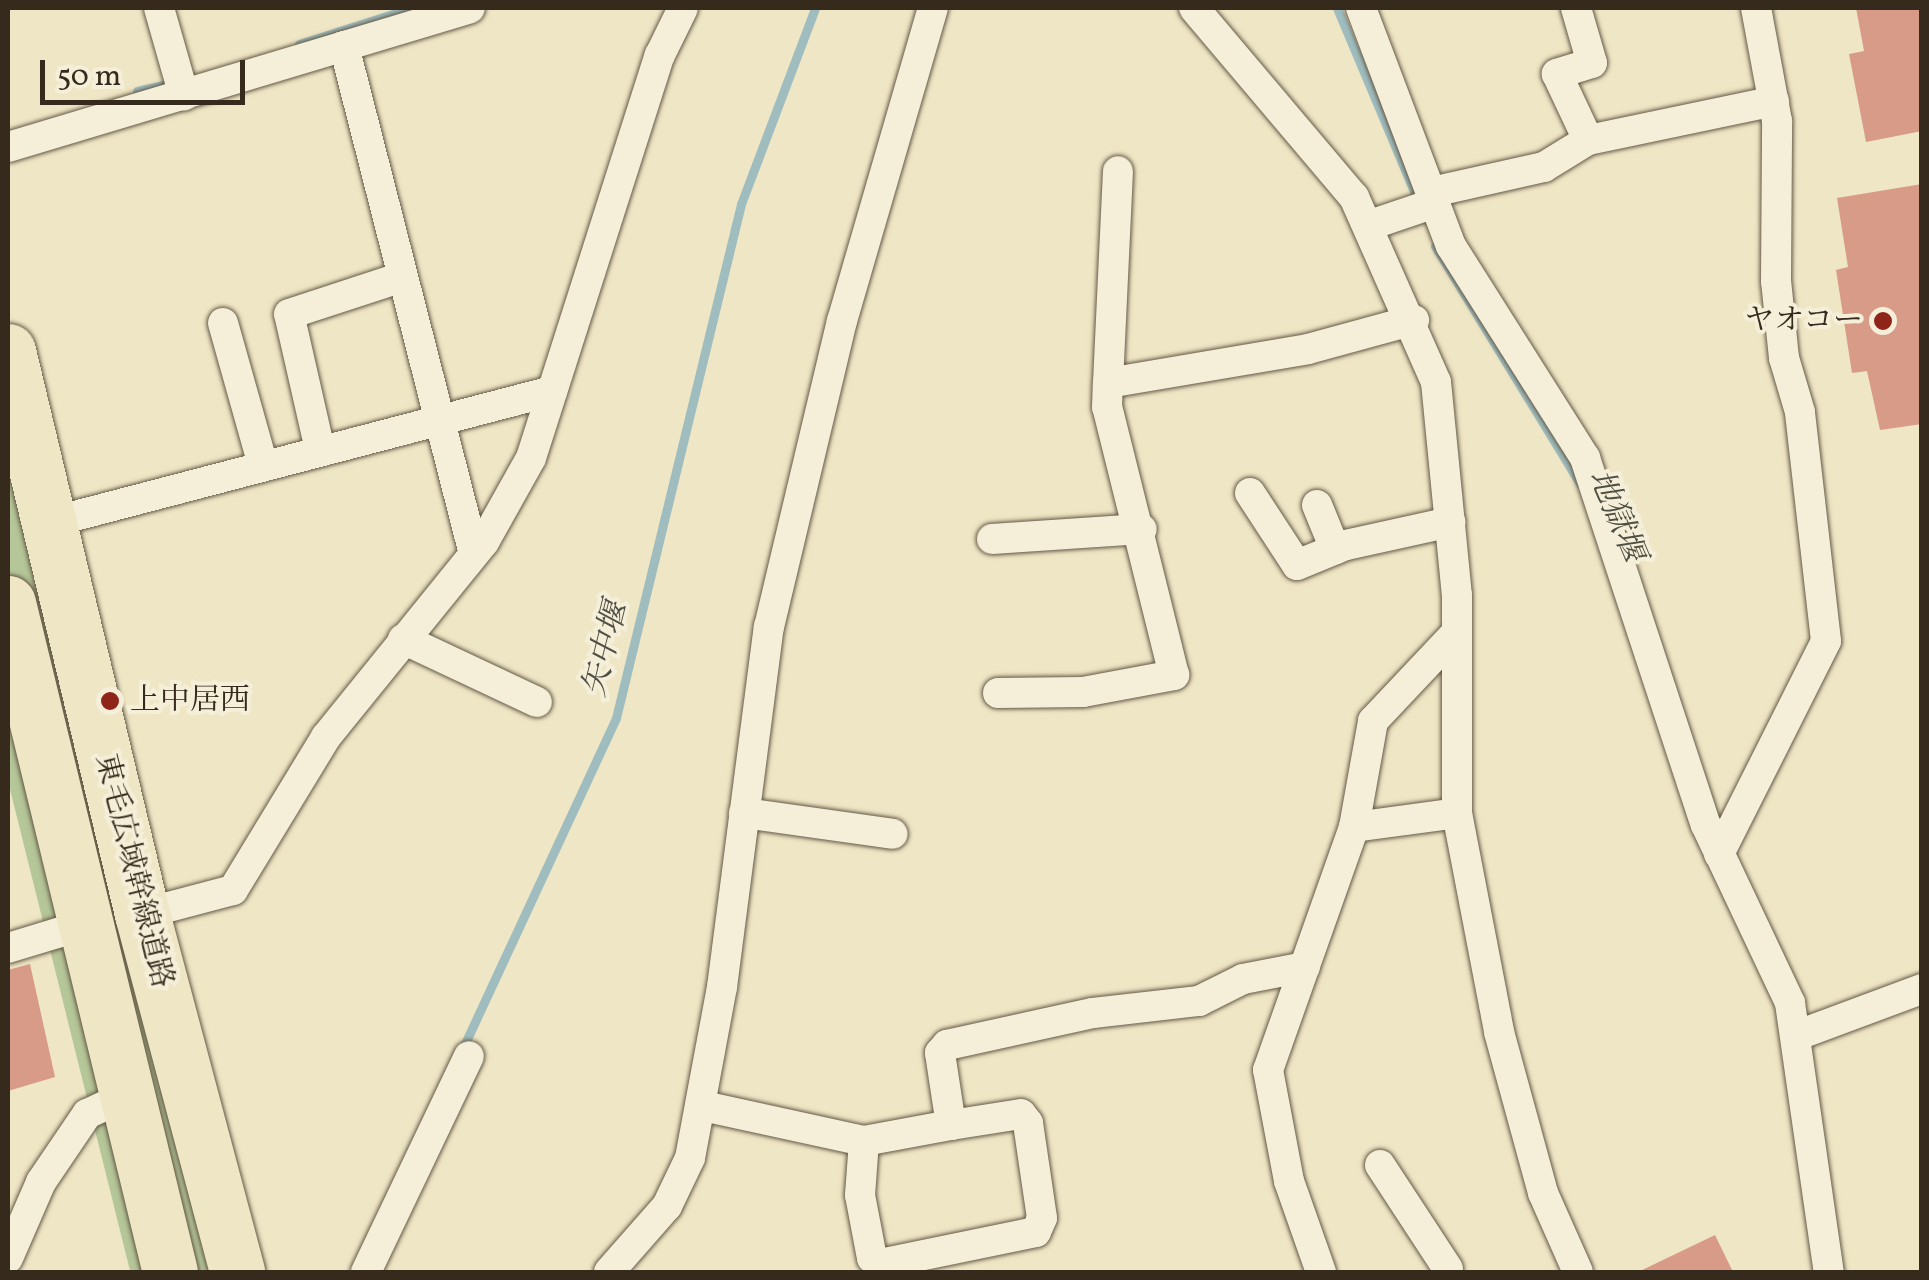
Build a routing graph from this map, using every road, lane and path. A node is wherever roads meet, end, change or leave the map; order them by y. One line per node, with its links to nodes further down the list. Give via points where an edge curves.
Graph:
1 (160, 8): 11 (street)
2 (470, 8): 9 (street)
3 (683, 8): 23 (street, via 660,55)
4 (933, 8): 40 (street, via 842,321 773,608)
5 (1194, 8): 17 (street)
6 (1361, 8): 16 (street)
7 (1576, 8): 13 (street, via 1592,62 1556,74)
8 (1756, 8): 12 (street)
9 (406, 17): 10 (street)
10 (344, 46): 11 (street); 18 (street)
11 (184, 96): 14 (street)
12 (1774, 101): 13 (street); 44 (street, via 1776,281 1784,358 1800,412 1826,640)
13 (1588, 140): 16 (street, via 1544,167)
14 (8, 146)
15 (1118, 172): 22 (street)
16 (1434, 197): 17 (street); 44 (street, via 1466,277 1585,458)
17 (1370, 225): 19 (street)
18 (402, 277): 24 (street); 25 (street, via 289,314)
19 (1414, 320): 22 (street, via 1308,349); 30 (street, via 1441,404)
20 (223, 323): 26 (street)
21 (8, 351): 29 (highway, 東毛広域幹線道路)
22 (1108, 383): 31 (street, via 1107,407)
23 (552, 392): 24 (street); 34 (street, via 531,458)
24 (437, 418): 25 (street); 34 (street)
25 (320, 450): 26 (street)
26 (262, 465): 29 (street)
27 (1250, 493): 33 (street, via 1298,565)
28 (1317, 505): 33 (street)
29 (48, 522): 45 (highway, 東毛広域幹線道路)
30 (1451, 522): 33 (street); 36 (street)
31 (1142, 529): 32 (street); 38 (street, via 1174,675 1083,692)
32 (992, 539)
33 (1335, 549)
34 (474, 554): 37 (street)
35 (8, 603): 46 (highway, 東毛広域幹線道路)
36 (1456, 633): 41 (street); 42 (street, via 1372,721)
37 (403, 639): 39 (street); 45 (street, via 326,737 233,890)
38 (998, 693)
39 (538, 702)
40 (744, 813): 43 (street); 53 (street)
41 (1457, 813): 42 (street); 64 (street, via 1500,1032 1543,1193)
42 (1354, 827): 48 (street)
43 (893, 834)
44 (1719, 854): 50 (street, via 1778,974)
45 (142, 914): 60 (highway, 東毛広域幹線道路)
46 (87, 924): 47 (street); 52 (highway, 東毛広域幹線道路)
47 (8, 948)
48 (1306, 968): 54 (street, via 1243,978 1199,1001 1093,1013 947,1045 940,1053); 63 (street, via 1268,1070 1289,1181)
49 (1922, 989): 50 (street)
50 (1798, 1036): 65 (street)
51 (469, 1056): 61 (street)
52 (126, 1096): 57 (street, via 87,1114 41,1182); 59 (highway, 東毛広域幹線道路)
53 (703, 1106): 55 (street); 62 (street, via 690,1158 667,1206)
54 (951, 1125): 55 (street); 55 (street, via 1021,1114 1028,1123 1042,1218 1036,1232 880,1264 872,1258 860,1195)
55 (864, 1141)
56 (1380, 1165): 58 (street)
57 (8, 1258)
58 (1448, 1269)
59 (170, 1272)
60 (237, 1272)
61 (366, 1272)
62 (609, 1272)
63 (1321, 1272)
64 (1578, 1272)
65 (1829, 1272)

